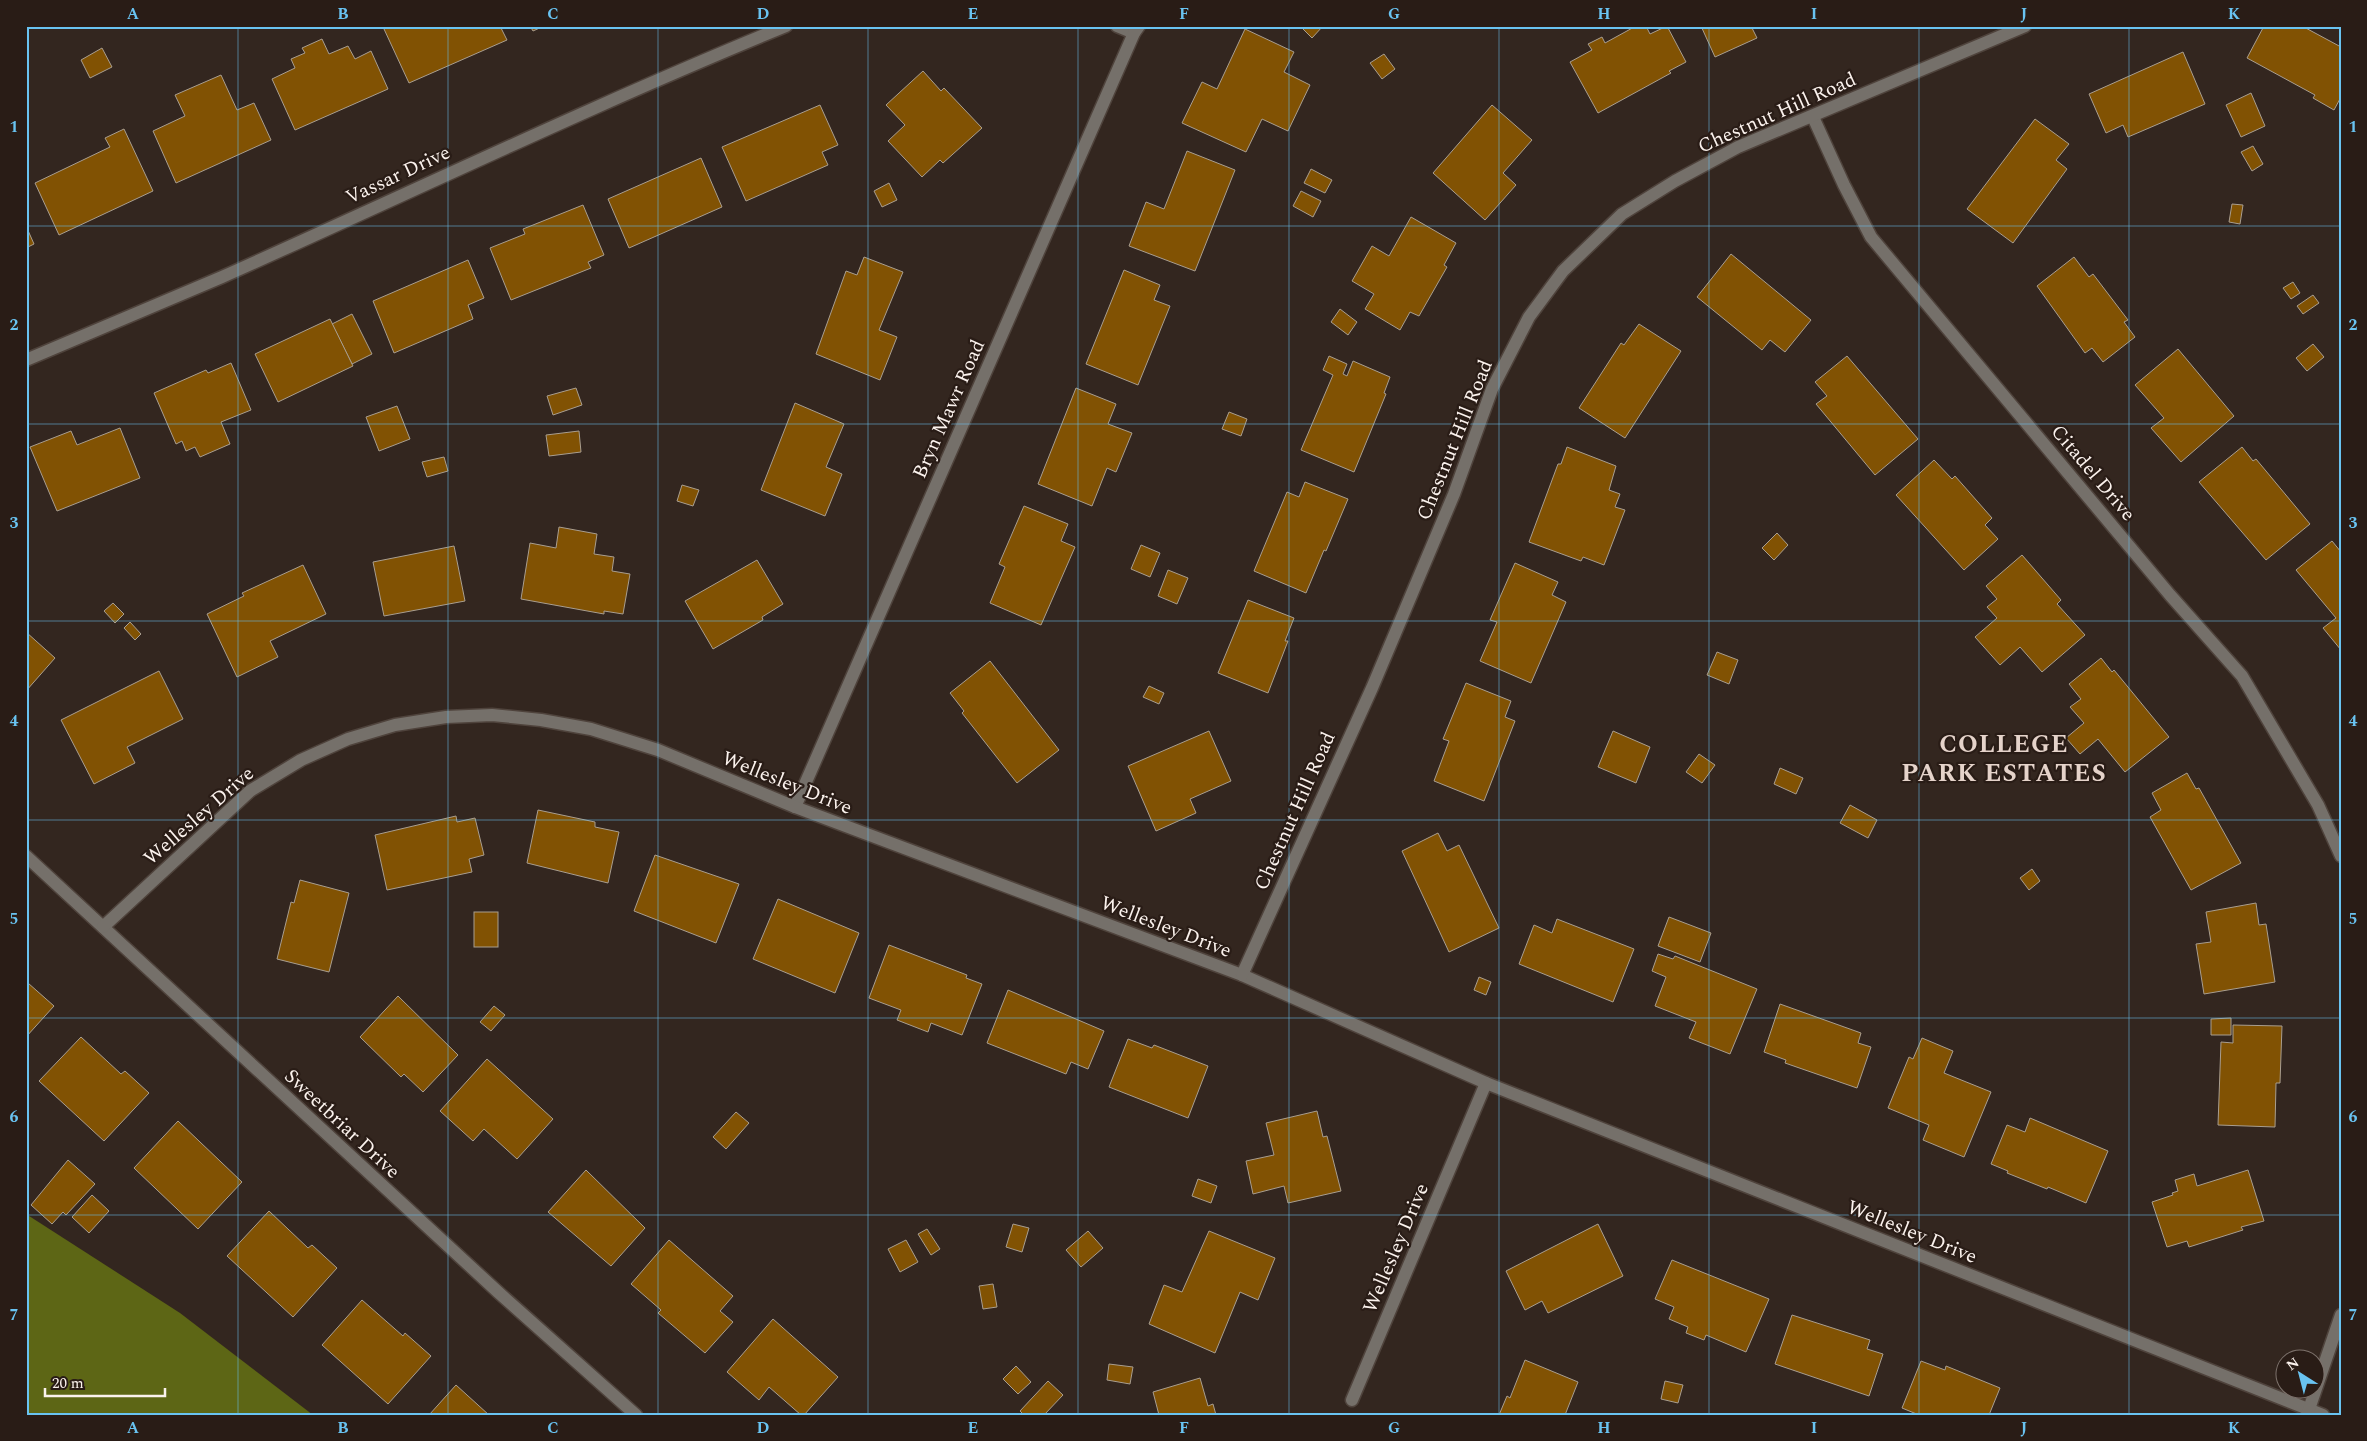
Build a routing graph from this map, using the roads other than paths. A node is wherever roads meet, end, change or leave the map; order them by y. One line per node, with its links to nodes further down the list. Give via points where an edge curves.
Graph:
1 (786, 26): 6 (street, Vassar Drive)
2 (1117, 26): 4 (street)
3 (2024, 26): 5 (street, Chestnut Hill Road)
4 (1137, 30): 7 (street, Bryn Mawr Road)
5 (1813, 117): 9 (street, Citadel Drive, via 1871,237 2164,588 2242,676 2318,805); 11 (street, Chestnut Hill Road, via 1738,147 1675,180 1622,214 1563,271 1529,317 1492,389 1454,494 1372,688)
6 (26, 360)
7 (795, 807): 10 (street, Wellesley Drive, via 658,750 591,729 492,716 446,717 395,725 348,739 301,760 250,791); 11 (street, Wellesley Drive)
8 (26, 856): 10 (street, Sweetbriar Drive)
9 (2341, 856)
10 (104, 927): 16 (street, Sweetbriar Drive)
11 (1242, 975): 12 (street, Wellesley Drive)
12 (1486, 1083): 14 (street, Wellesley Drive); 15 (street, Wellesley Drive)
13 (2341, 1315): 15 (street)
14 (1352, 1400)
15 (2308, 1412): 17 (street, Wellesley Drive)
16 (636, 1415)
17 (2324, 1415)

